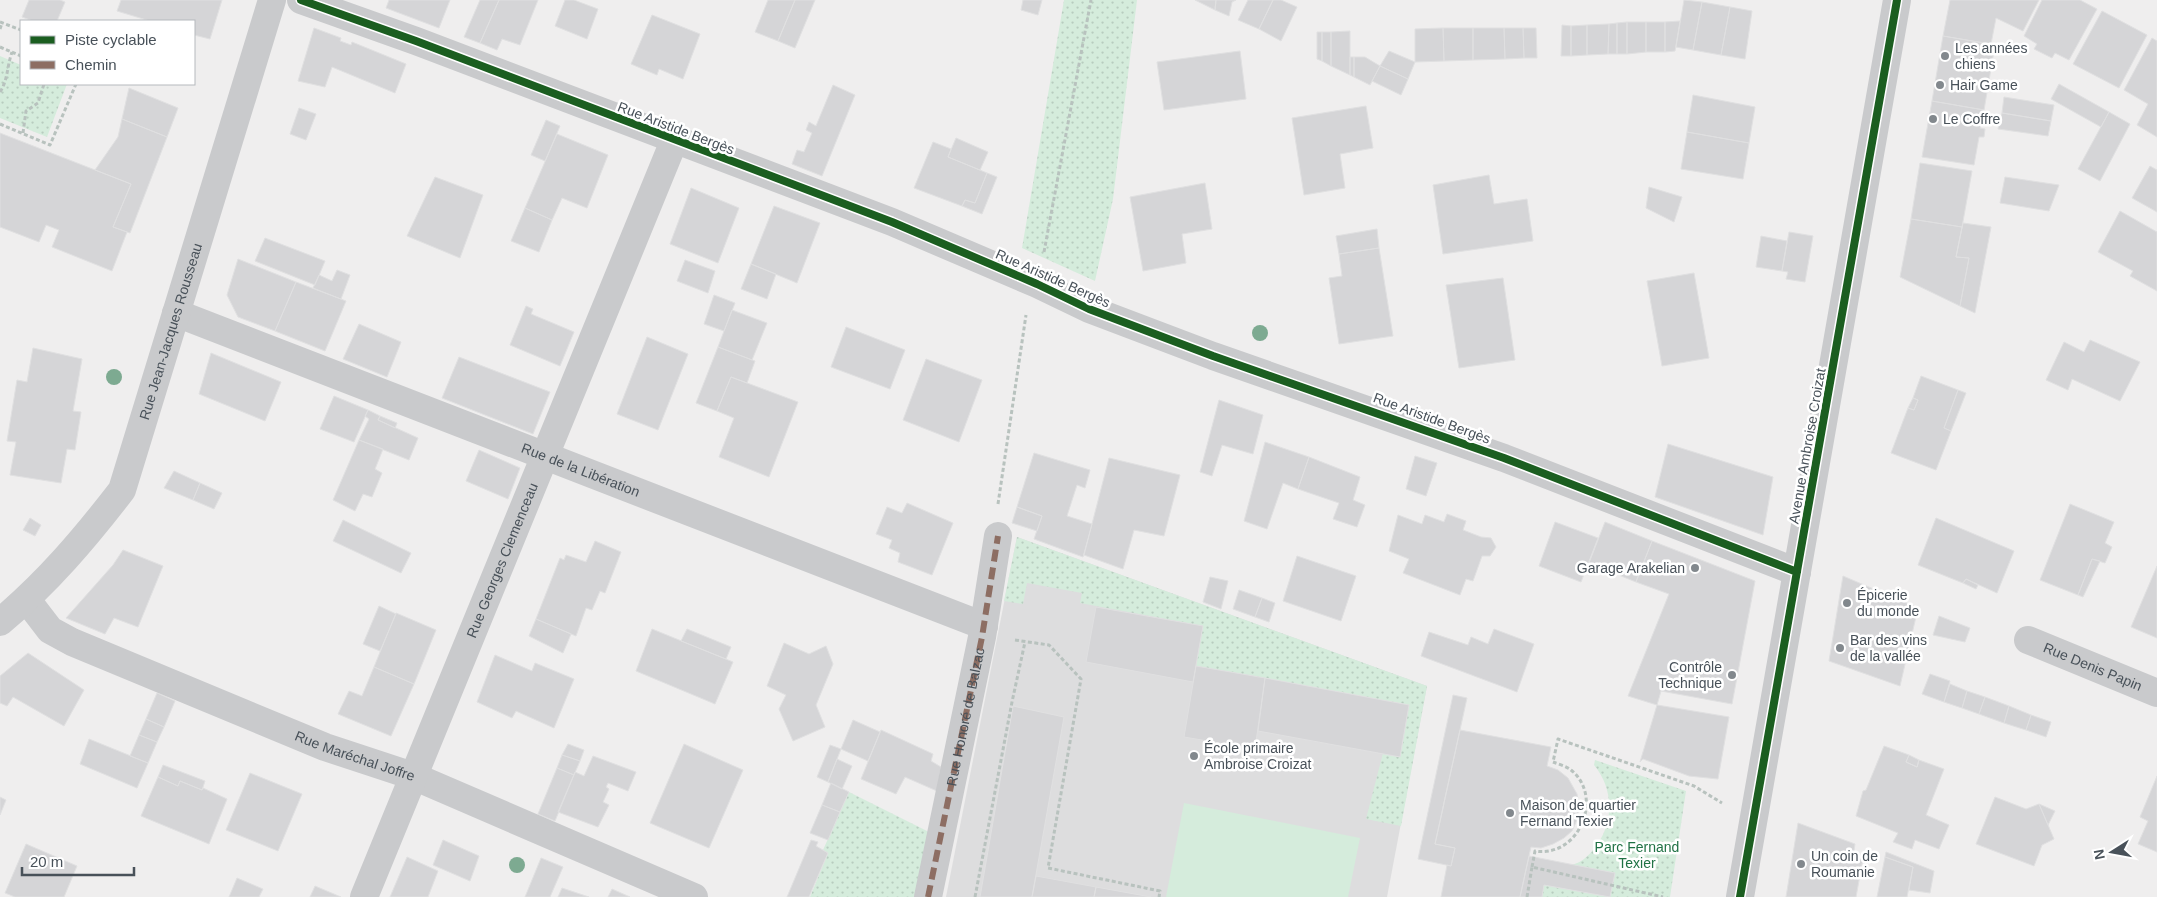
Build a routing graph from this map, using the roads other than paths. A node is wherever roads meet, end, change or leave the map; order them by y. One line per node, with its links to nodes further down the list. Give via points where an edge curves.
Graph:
1 (272, 0): 5 (street, Rue Jean-Jacques Rousseau)
2 (301, 0): 4 (street, Rue Aristide Bergès)
3 (1897, 0): 8 (street, Avenue Ambroise Croizat)
4 (674, 140): 6 (street, Rue Georges Clemenceau); 8 (street, Rue Aristide Bergès, via 892,222 1089,309 1504,458)
5 (176, 313): 6 (street, Rue de la Libération); 9 (street, Rue Jean-Jacques Rousseau, via 122,490 75,550)
6 (546, 456): 11 (street, Rue de la Libération); 14 (street, Rue Georges Clemenceau)
7 (998, 536): 11 (street, Rue Honoré de Balzac)
8 (1797, 572): 18 (street, Avenue Ambroise Croizat)
9 (27, 600): 10 (street, Rue Jean-Jacques Rousseau); 14 (street, Rue Maréchal Joffre, via 50,630 72,642 325,747)
10 (0, 622)
11 (983, 631): 17 (street, Rue Honoré de Balzac)
12 (2028, 640): 13 (street, Rue Denis Papin)
13 (2157, 693)
14 (413, 776): 15 (street, Rue Georges Clemenceau); 16 (street, Rue Maréchal Joffre)
15 (364, 897)
16 (694, 897)
17 (928, 897)
18 (1740, 897)

